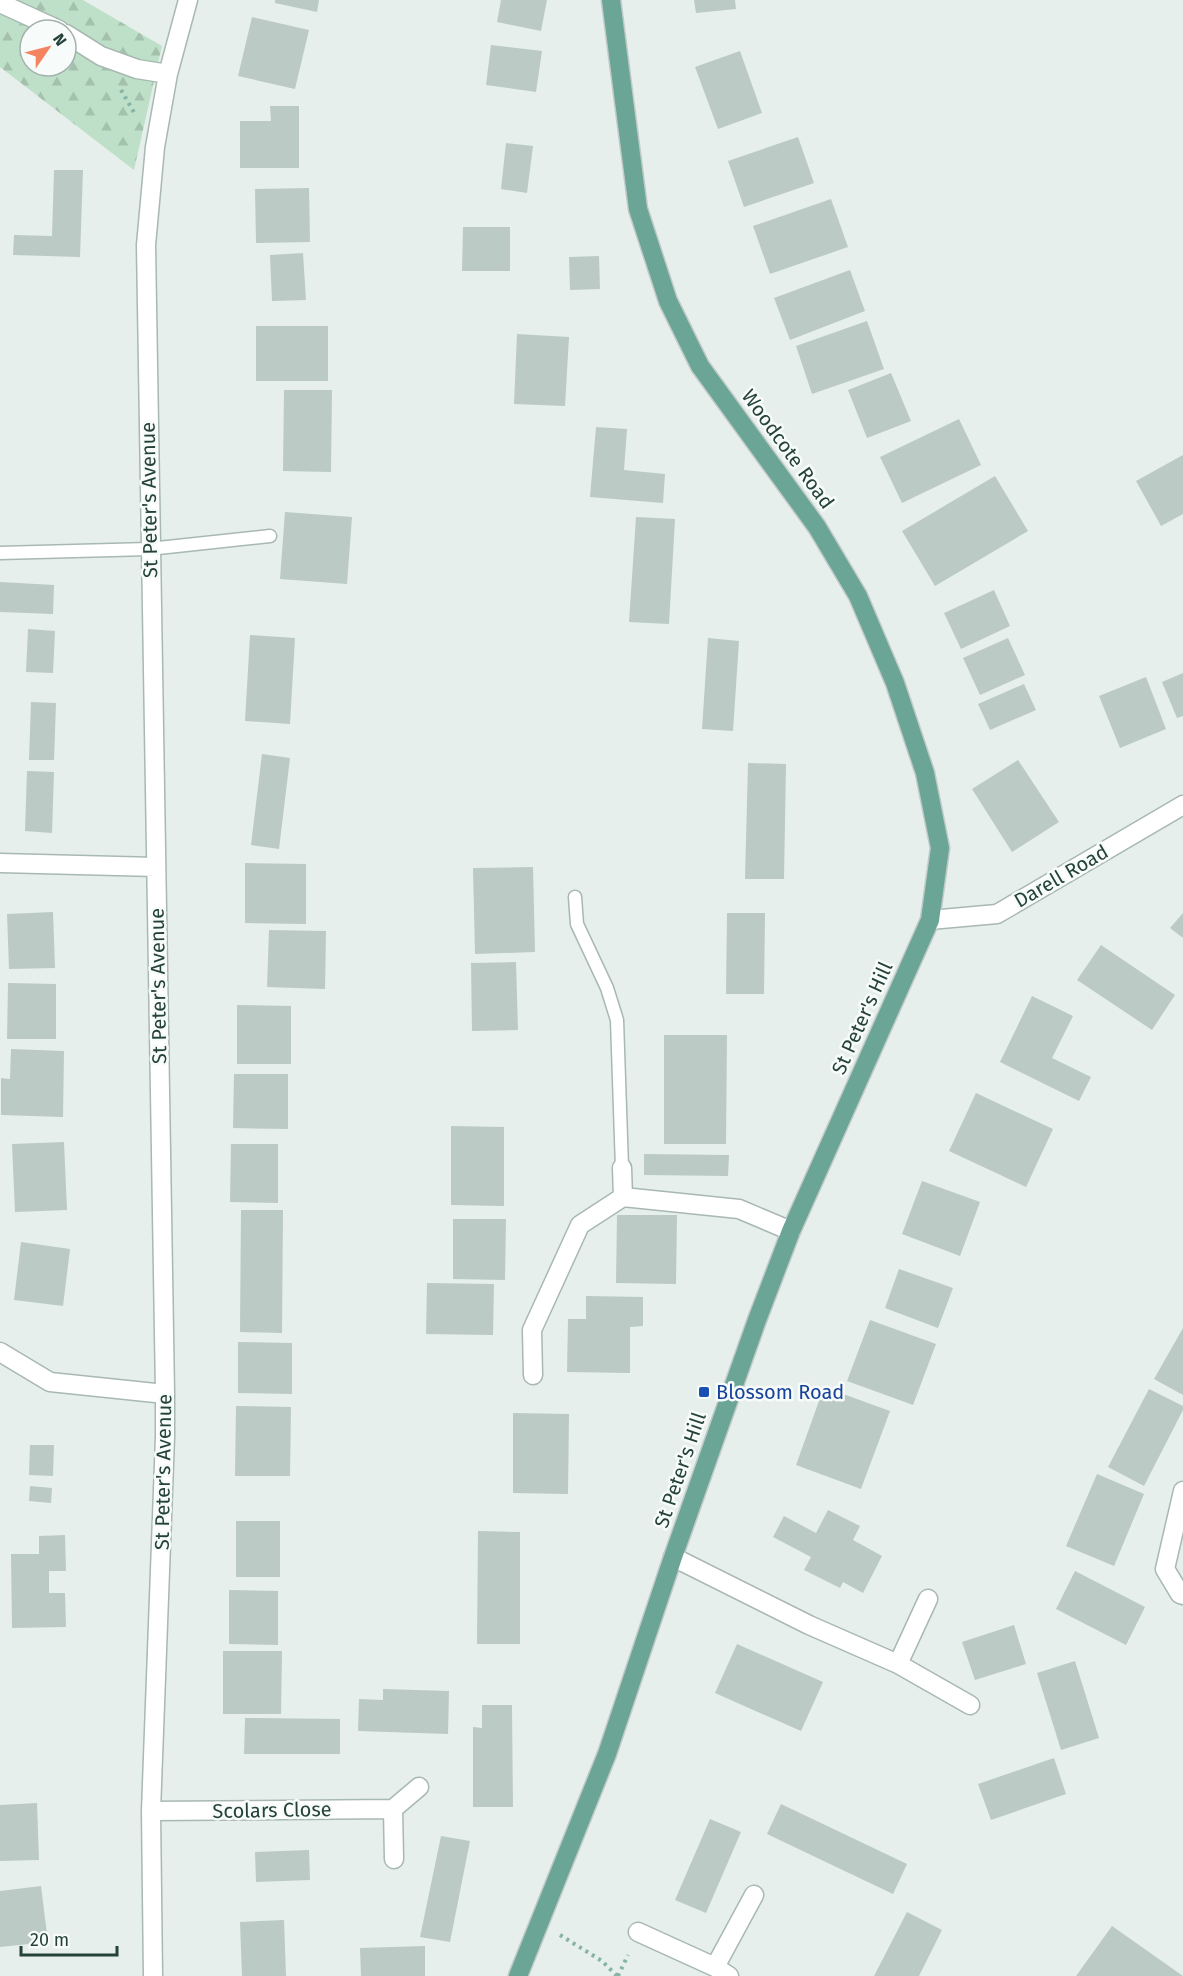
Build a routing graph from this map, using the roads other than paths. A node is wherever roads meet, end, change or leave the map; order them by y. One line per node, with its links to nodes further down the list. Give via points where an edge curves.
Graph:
1 (188, 0): 6 (street, St Peter's Avenue)
2 (611, 0): 14 (main road, Woodcote Road, via 638,209 668,301 700,366 817,527 858,596 895,683 926,773 940,848)
3 (0, 3): 4 (street)
4 (33, 18)
5 (78, 42): 6 (street, via 100,56 137,69)
6 (168, 74): 8 (street, St Peter's Avenue, via 155,147 146,245)
7 (270, 536): 8 (lane)
8 (149, 549): 9 (lane); 12 (street, St Peter's Avenue)
9 (0, 553)
10 (1183, 805): 14 (street, Darell Road, via 997,914)
11 (0, 863): 12 (street)
12 (156, 867): 20 (street, St Peter's Avenue)
13 (575, 897): 15 (lane, via 577,924 607,988 617,1020)
14 (930, 920): 17 (main road, St Peter's Hill)
15 (622, 1168): 16 (street)
16 (623, 1197): 17 (street, via 739,1209); 19 (street, via 580,1224 532,1330)
17 (791, 1232): 22 (main road, St Peter's Hill)
18 (0, 1352): 20 (street, via 50,1382)
19 (534, 1376)
20 (165, 1394): 29 (street, St Peter's Avenue)
21 (1183, 1491): 23 (street, via 1165,1569)
22 (673, 1557): 25 (street); 35 (main road, St Peter's Hill, via 607,1754)
23 (1183, 1595)
24 (928, 1599): 25 (street)
25 (898, 1664): 26 (street)
26 (970, 1705)
27 (418, 1787): 28 (street)
28 (393, 1809): 29 (street, Scolars Close); 30 (street)
29 (151, 1811): 34 (street, St Peter's Avenue)
30 (393, 1859)
31 (754, 1895): 33 (street)
32 (638, 1932): 33 (street)
33 (722, 1971)
34 (153, 1976)
35 (518, 1976)

